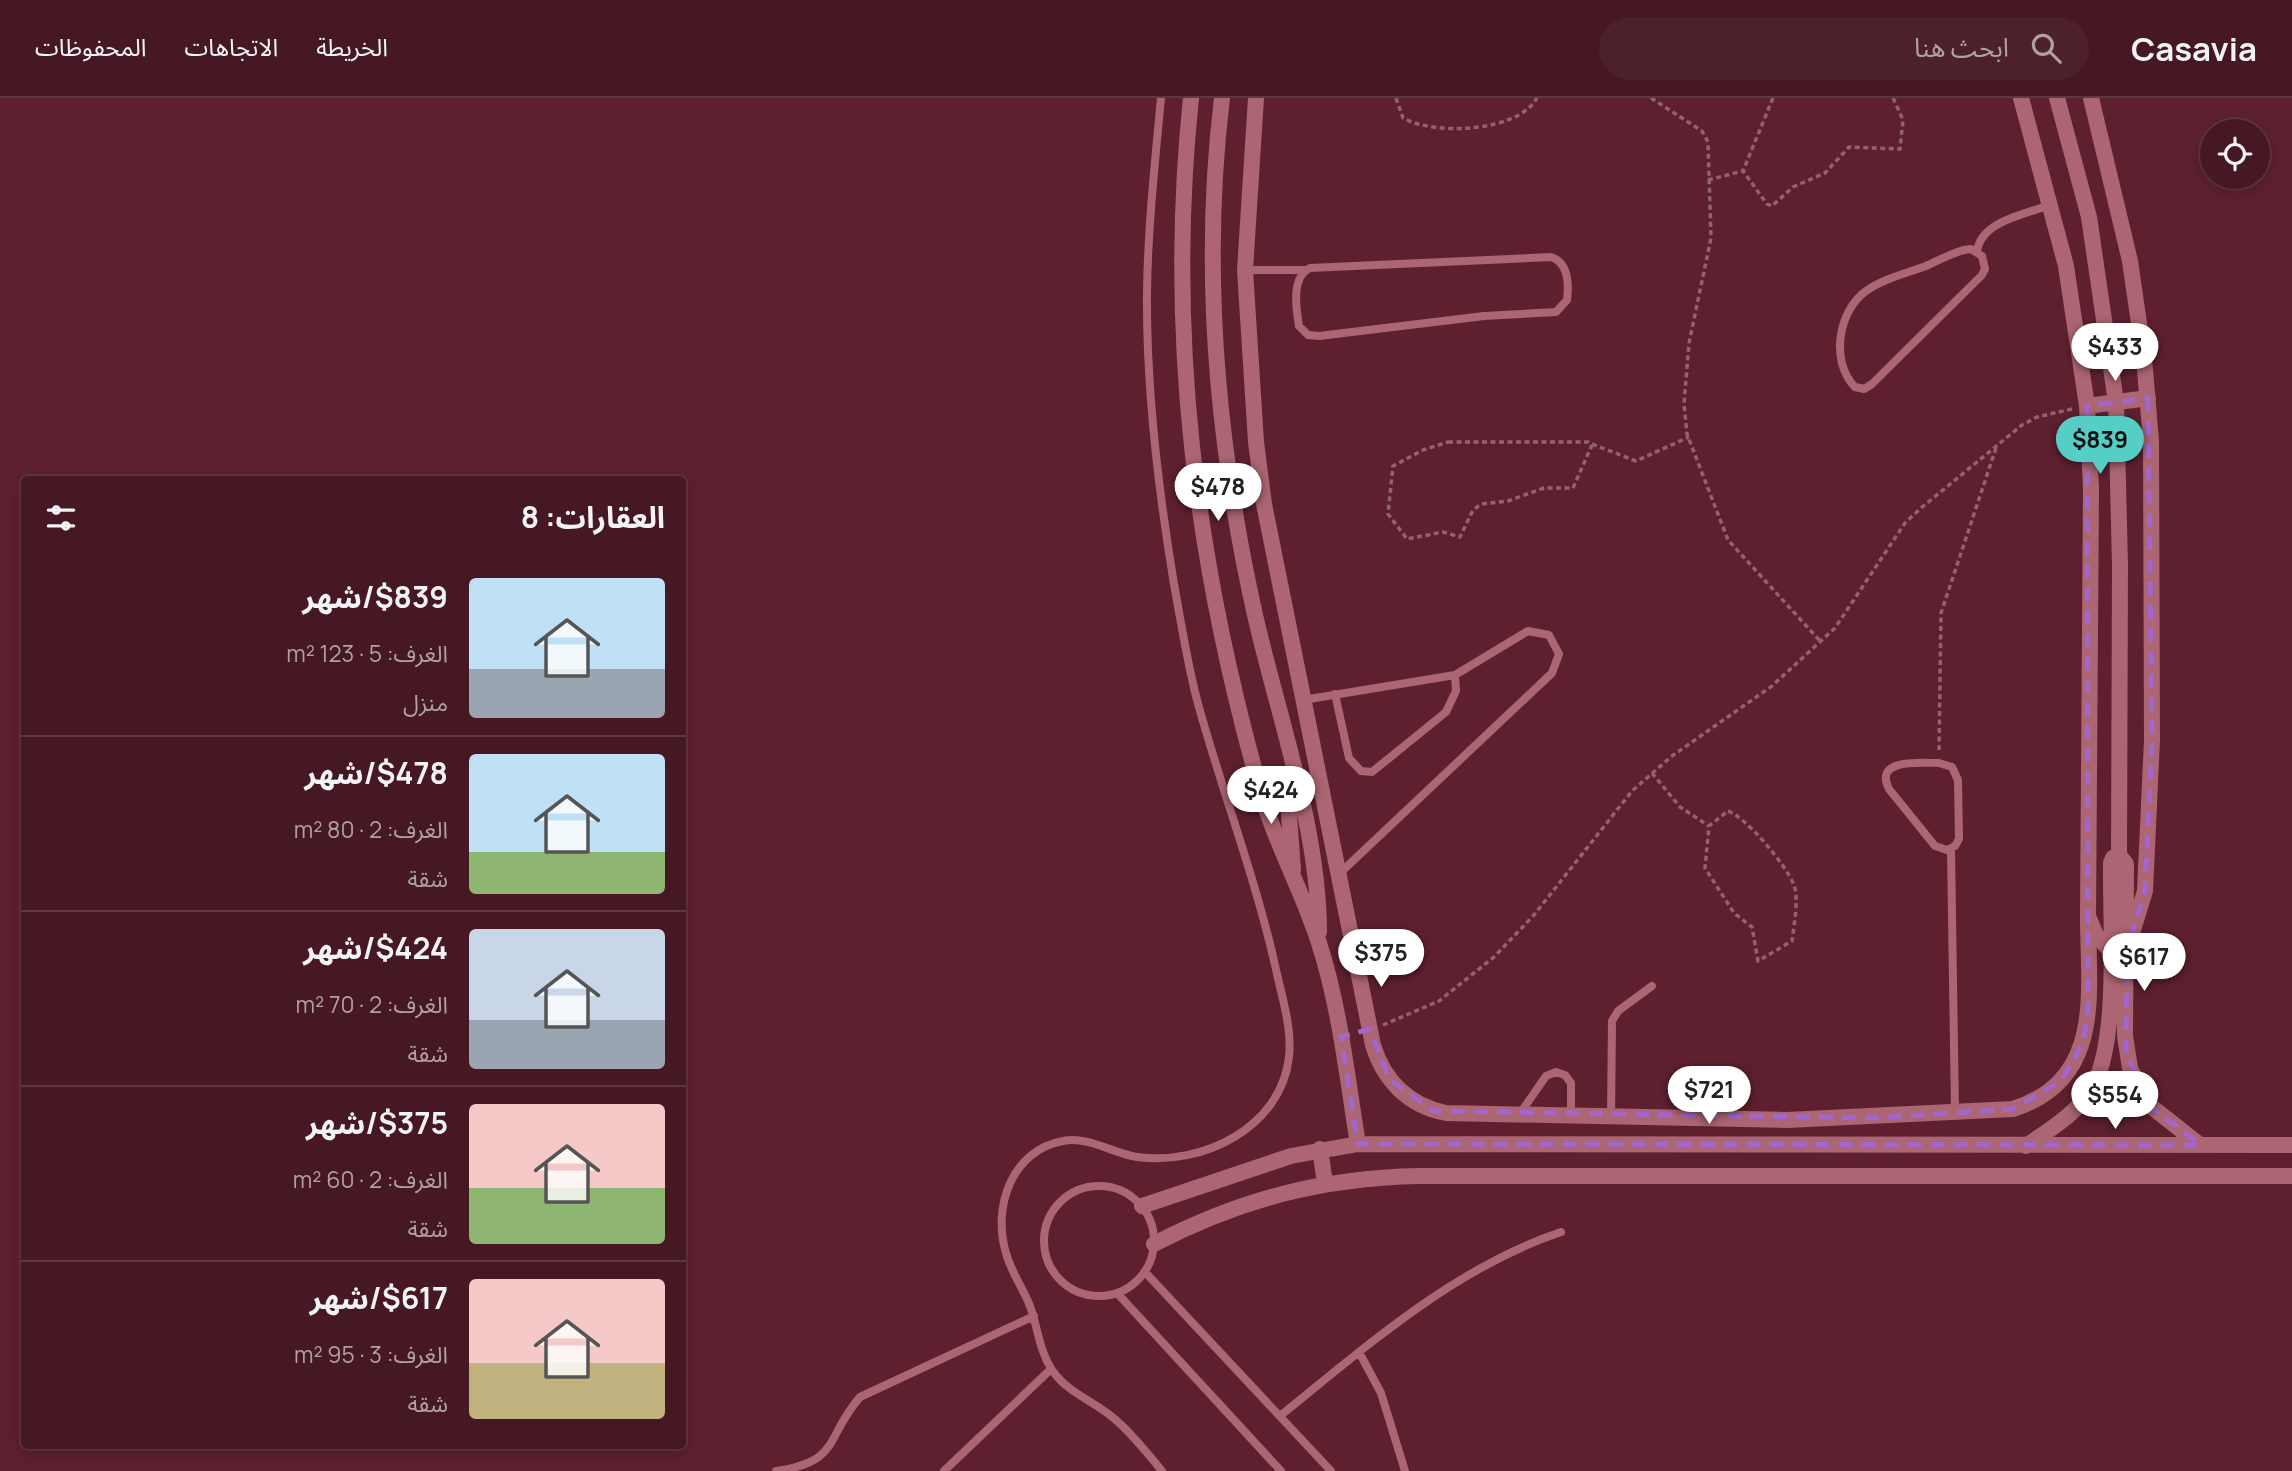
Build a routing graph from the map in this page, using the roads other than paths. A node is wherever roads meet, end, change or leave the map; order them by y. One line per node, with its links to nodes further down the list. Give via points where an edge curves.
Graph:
1 (1161, 98): 50 (lane, via 1147,291 1160,490 1196,697 1269,936 1288,1025 1289,1054 1282,1085 1266,1114 1233,1138 1188,1153 1154,1157 1132,1156 1073,1139 1047,1145 1025,1160 1006,1194 1002,1231 1006,1255)
2 (1191, 98): 22 (street, via 1180,271 1188,429 1207,560 1241,720 1269,820)
3 (1222, 98): 18 (street, via 1212,253 1222,427 1242,556)
4 (1256, 98): 11 (street)
5 (2021, 98): 8 (street)
6 (2057, 98): 13 (street, via 2089,218)
7 (2091, 98): 12 (street, via 2130,261)
8 (2050, 205): 9 (lane, via 1988,229); 14 (street, via 2066,266)
9 (1977, 251): 9 (lane, via 1966,250 1935,262 1874,287 1856,300 1840,343 1855,387 1872,384 1982,275 1984,262)
10 (1305, 270): 10 (lane, via 1550,257 1564,267 1567,295 1556,312 1313,336 1303,331 1298,319 1297,282); 11 (lane)
11 (1245, 271): 17 (street, via 1264,503)
12 (2148, 398): 13 (street); 25 (street, via 2152,740 2144,891)
13 (2116, 402): 14 (street); 20 (street)
14 (2087, 406): 23 (street, via 2091,489)
15 (1455, 675): 16 (lane); 16 (lane, via 1456,691 1446,712 1372,772 1356,768 1349,758); 21 (lane, via 1528,631 1549,635 1559,653 1552,673)
16 (1335, 694): 17 (lane)
17 (1303, 699): 21 (street)
18 (1295, 779): 22 (street, via 1289,815); 24 (street, via 1314,863)
19 (1951, 849): 19 (lane, via 1935,846 1889,789 1889,770 1897,764 1952,767 1958,780 1959,839); 32 (lane)
20 (2119, 855): 25 (street, via 2126,864); 26 (street, via 2110,863)
21 (1339, 874): 28 (street)
22 (1293, 877): 24 (street)
23 (2088, 916): 26 (street, via 2096,935); 32 (street, via 2087,1028 2078,1057 2050,1091 2026,1105)
24 (1319, 943): 29 (street)
25 (2127, 949): 31 (street, via 2126,1052)
26 (2110, 950): 30 (street, via 2106,1050)
27 (1652, 986): 35 (lane, via 1618,1011 1612,1021)
28 (1370, 1029): 29 (street); 33 (street, via 1382,1068 1397,1089 1419,1105 1447,1113)
29 (1341, 1037): 37 (street)
30 (2088, 1095): 31 (street, via 2101,1108 2115,1112 2129,1108); 41 (street)
31 (2142, 1095): 39 (street)
32 (1955, 1113): 36 (street)
33 (1519, 1115): 34 (street); 34 (lane, via 1546,1076 1556,1072 1565,1074 1571,1083)
34 (1572, 1116): 35 (street)
35 (1611, 1117): 36 (street)
36 (1754, 1120): 38 (street)
37 (1358, 1144): 38 (street); 42 (street)
38 (1720, 1144): 41 (street)
39 (2200, 1145): 40 (street); 41 (street)
40 (2292, 1145)
41 (2026, 1146)
42 (1320, 1149): 44 (street); 45 (street)
43 (2292, 1176): 44 (street, via 1419,1176)
44 (1325, 1183): 47 (street, via 1253,1203)
45 (1142, 1206): 47 (lane, via 1152,1224); 49 (lane, via 1114,1187 1079,1189 1053,1210 1045,1232 1045,1254 1063,1283 1095,1296)
46 (1561, 1232): 51 (lane, via 1481,1266)
47 (1154, 1244): 48 (lane)
48 (1145, 1272): 49 (lane); 53 (lane)
49 (1117, 1293): 57 (lane)
50 (1034, 1316): 52 (lane); 54 (lane, via 869,1392 848,1411 822,1455 800,1468)
51 (1359, 1352): 53 (lane); 59 (lane, via 1381,1393)
52 (1051, 1369): 55 (lane); 56 (lane, via 1075,1395 1119,1422)
53 (1280, 1416): 58 (lane)
54 (776, 1471)
55 (944, 1471)
56 (1162, 1471)
57 (1281, 1471)
58 (1331, 1471)
59 (1405, 1471)

